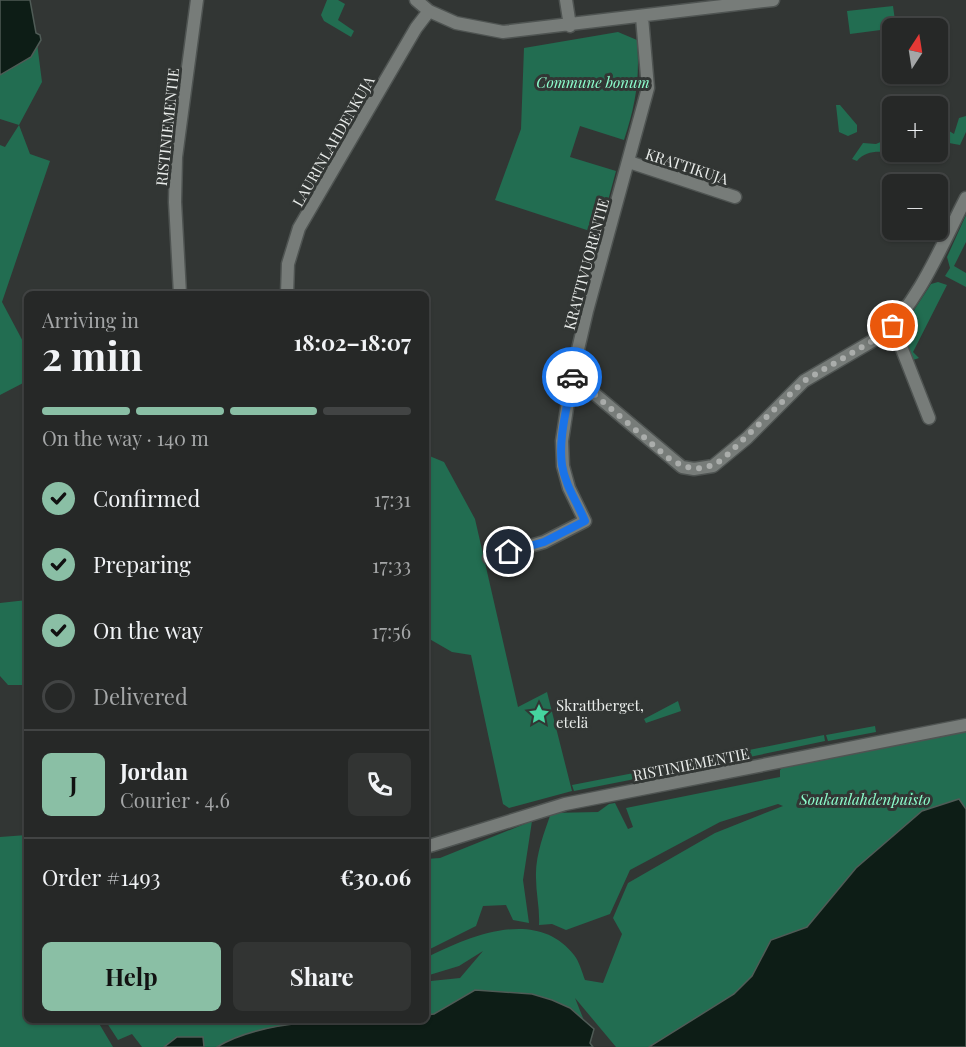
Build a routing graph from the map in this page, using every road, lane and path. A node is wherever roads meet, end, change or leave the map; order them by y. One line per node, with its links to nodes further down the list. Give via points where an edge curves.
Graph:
1 (197, 0): 12 (street, RISTINIEMENTIE, via 176,157)
2 (416, 0): 6 (street)
3 (566, 0): 8 (street)
4 (773, 0): 5 (street)
5 (700, 5): 7 (street)
6 (429, 11): 8 (street, via 456,24 493,31); 13 (street, LAURINLAHDENKUJA, via 299,228 288,264)
7 (642, 16): 8 (street); 9 (street, KRATTIVUORENTIE, via 648,88)
8 (570, 26)
9 (629, 162): 10 (street, KRATTIKUJA); 15 (street, KRATTIVUORENTIE, via 586,311)
10 (735, 197)
11 (966, 198): 14 (street, via 928,272)
12 (180, 291)
13 (287, 291)
14 (893, 326): 15 (street, via 804,381 723,459 701,469 682,467 667,457); 16 (street)
15 (572, 375): 17 (street, KRATTIVUORENTIE, via 562,466 585,521 544,542)
16 (929, 418)
17 (489, 558)
18 (966, 725): 19 (street, RISTINIEMENTIE, via 565,804)
19 (429, 847)

